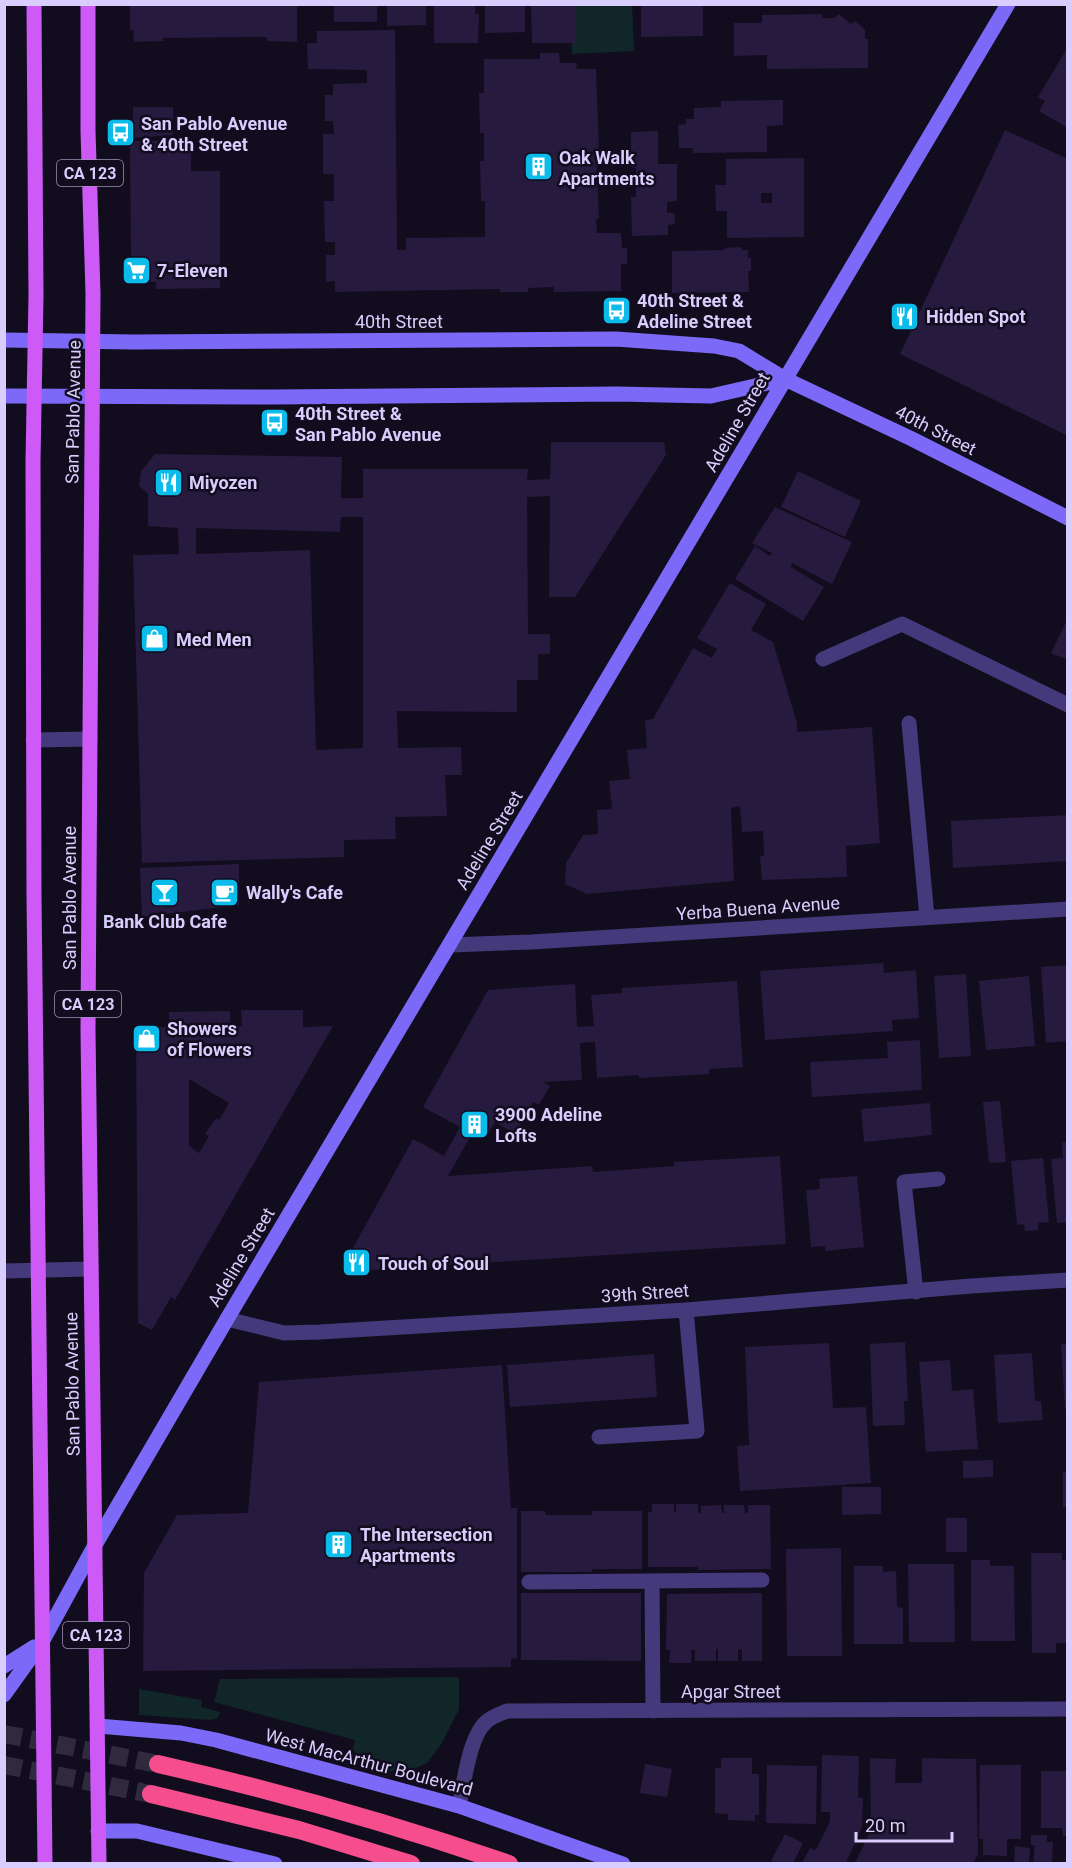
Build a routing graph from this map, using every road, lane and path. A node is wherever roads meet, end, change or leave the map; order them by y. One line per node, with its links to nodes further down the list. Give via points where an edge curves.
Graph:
1 (34, 4): 5 (main road, San Pablo Avenue / CA 123)
2 (88, 4): 6 (main road, San Pablo Avenue / CA 123)
3 (1008, 4): 7 (main road, Adeline Street)
4 (4, 340): 5 (main road, 40th Street)
5 (36, 340): 6 (main road, 40th Street); 9 (main road, San Pablo Avenue / CA 123)
6 (93, 342): 7 (main road, 40th Street, via 616,339 739,351); 10 (main road, San Pablo Avenue / CA 123)
7 (785, 380): 10 (main road, via 711,396); 11 (main road, 40th Street); 19 (main road, Adeline Street)
8 (4, 396): 9 (main road)
9 (34, 396): 10 (main road); 16 (main road, San Pablo Avenue / CA 123)
10 (93, 397): 15 (main road, San Pablo Avenue / CA 123)
11 (1068, 518)
12 (823, 659): 13 (street, via 902,624)
13 (1068, 705)
14 (909, 723): 18 (street)
15 (90, 739): 16 (street); 21 (main road, San Pablo Avenue / CA 123)
16 (33, 740): 22 (main road, San Pablo Avenue / CA 123)
17 (1068, 909): 18 (street, Yerba Buena Avenue)
18 (927, 917): 19 (street, Yerba Buena Avenue)
19 (450, 945): 27 (main road, Adeline Street)
20 (938, 1179): 25 (street, via 904,1182)
21 (90, 1269): 22 (street); 29 (main road, San Pablo Avenue / CA 123)
22 (38, 1270): 23 (street); 33 (main road, San Pablo Avenue / CA 123)
23 (4, 1271)
24 (1068, 1280): 25 (street, 39th Street)
25 (916, 1292): 26 (street, 39th Street)
26 (686, 1310): 27 (street, 39th Street, via 284,1333); 28 (street, via 697,1431)
27 (227, 1319): 29 (main road, Adeline Street)
28 (599, 1437)
29 (95, 1545): 33 (main road, Adeline Street / CA 123); 38 (main road, San Pablo Avenue / CA 123)
30 (652, 1581): 31 (street); 32 (street); 37 (street)
31 (762, 1581)
32 (529, 1582)
33 (42, 1642): 34 (main road, CA 123); 35 (main road, Adeline Street / CA 123); 43 (main road, San Pablo Avenue / CA 123)
34 (4, 1666)
35 (4, 1695)
36 (1068, 1709): 37 (street, Apgar Street)
37 (653, 1711): 41 (street, Apgar Street, via 507,1711 496,1716 486,1722 472,1747)
38 (98, 1726): 41 (main road, West MacArthur Boulevard, via 216,1740); 42 (main road, San Pablo Avenue / CA 123)
39 (158, 1764): 47 (highway, via 318,1803)
40 (151, 1794): 46 (highway, via 299,1830)
41 (459, 1806): 48 (main road, West MacArthur Boulevard)
42 (98, 1831): 44 (main road, San Pablo Avenue); 45 (main road, via 137,1831)
43 (45, 1863)
44 (99, 1863)
45 (275, 1863)
46 (411, 1863)
47 (509, 1863)
48 (623, 1863)

